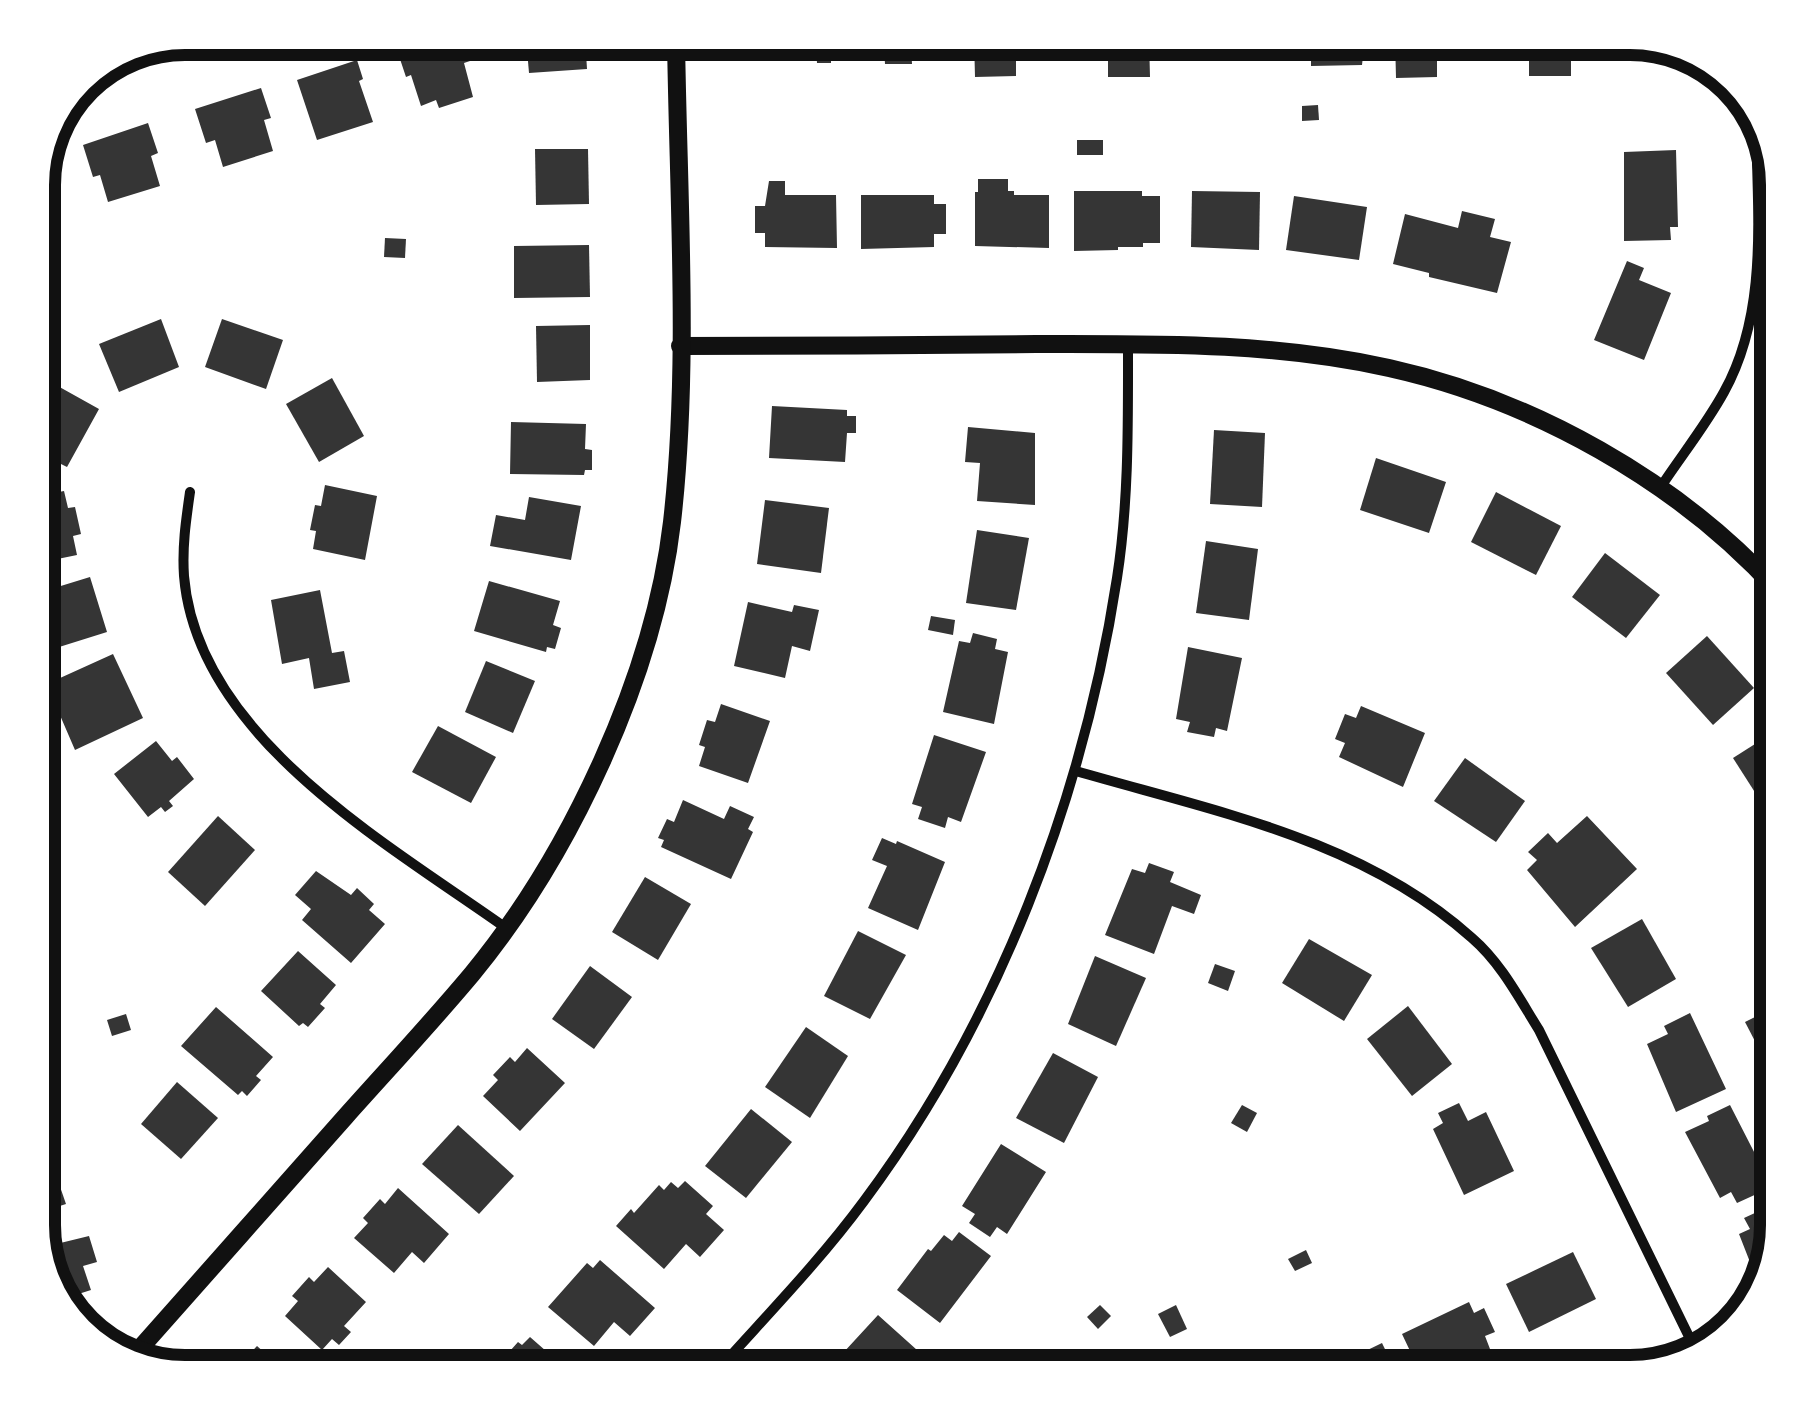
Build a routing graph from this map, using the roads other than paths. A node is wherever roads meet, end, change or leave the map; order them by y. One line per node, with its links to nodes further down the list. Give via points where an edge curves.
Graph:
1 (676, 55): 5 (street)
2 (1756, 153): 3 (street)
3 (1756, 162): 6 (street, via 1751,317 1724,392)
4 (1128, 344): 5 (street); 6 (street, via 1281,350 1390,368 1483,396 1574,436); 9 (street, via 1118,575)
5 (680, 346): 10 (street, via 672,524 632,681 594,777)
6 (1660, 488): 8 (street)
7 (190, 492): 10 (street, via 183,536 191,614 210,664 238,708 316,792)
8 (1760, 570)
9 (1076, 772): 11 (street, via 1313,840 1373,870 1473,938 1508,978 1539,1030); 13 (street, via 1013,941 921,1117 864,1201)
10 (506, 928): 12 (street)
11 (1690, 1340)
12 (141, 1347)
13 (731, 1355)

